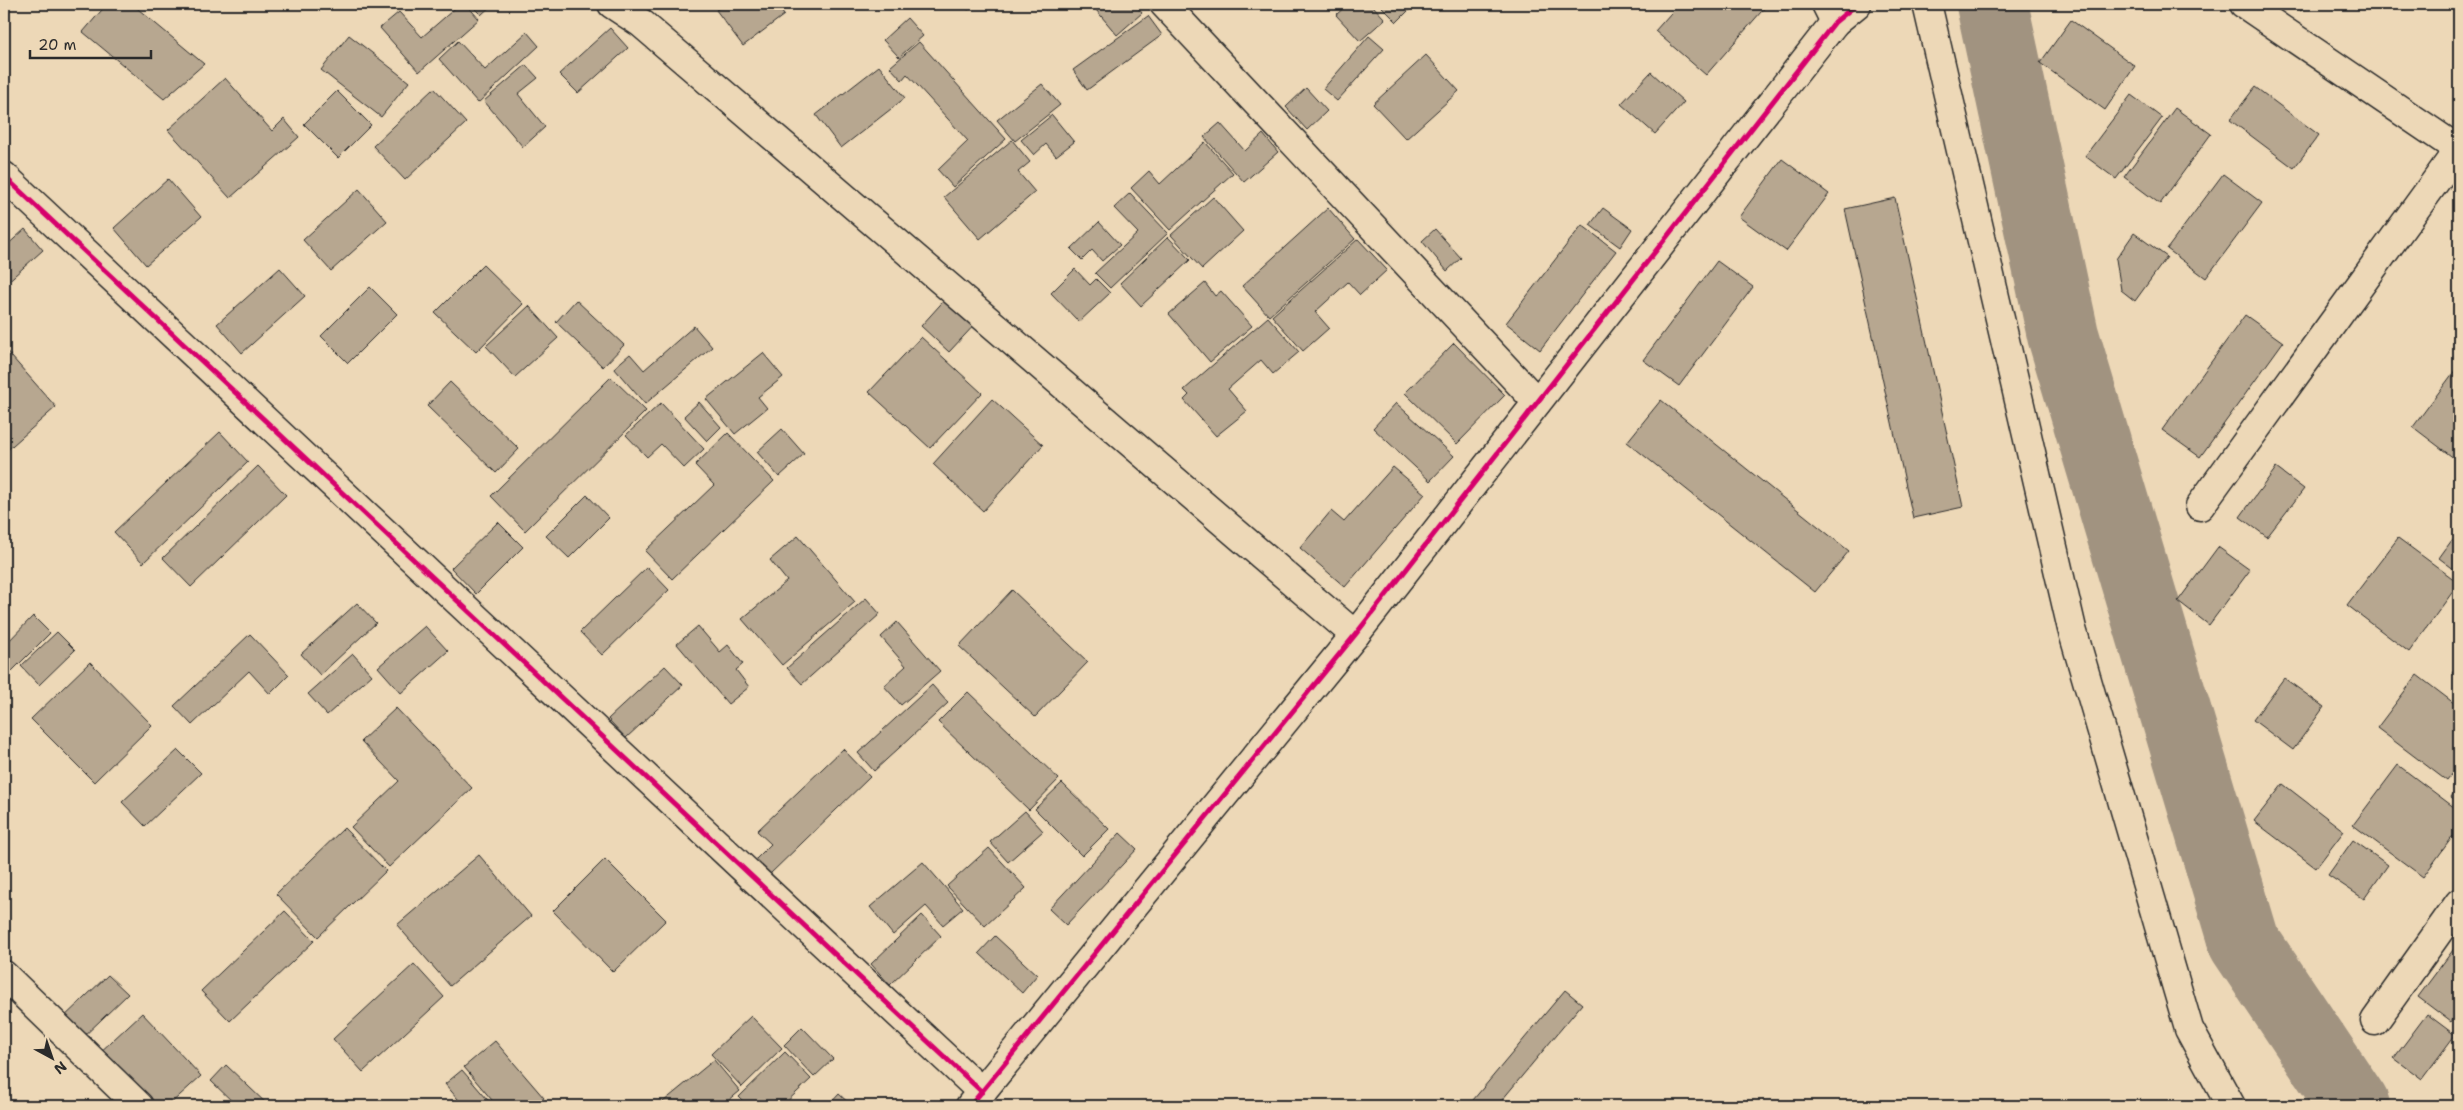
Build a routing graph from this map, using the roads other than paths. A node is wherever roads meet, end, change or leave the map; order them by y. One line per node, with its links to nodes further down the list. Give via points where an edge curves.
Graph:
1 (612, 4): 11 (street, via 641,23)
2 (1164, 4): 9 (street)
3 (1857, 4): 6 (street)
4 (1927, 4): 17 (street, via 2072,629 2188,1029)
5 (2244, 4): 7 (street)
6 (1830, 13): 9 (street)
7 (2459, 150): 10 (street)
8 (4, 176): 15 (street)
9 (1537, 402): 11 (street)
10 (2200, 506)
11 (1356, 636): 15 (street)
12 (2459, 902): 14 (street)
13 (4, 976): 16 (street)
14 (2375, 1021)
15 (976, 1099)
16 (140, 1106)
17 (2231, 1106)

